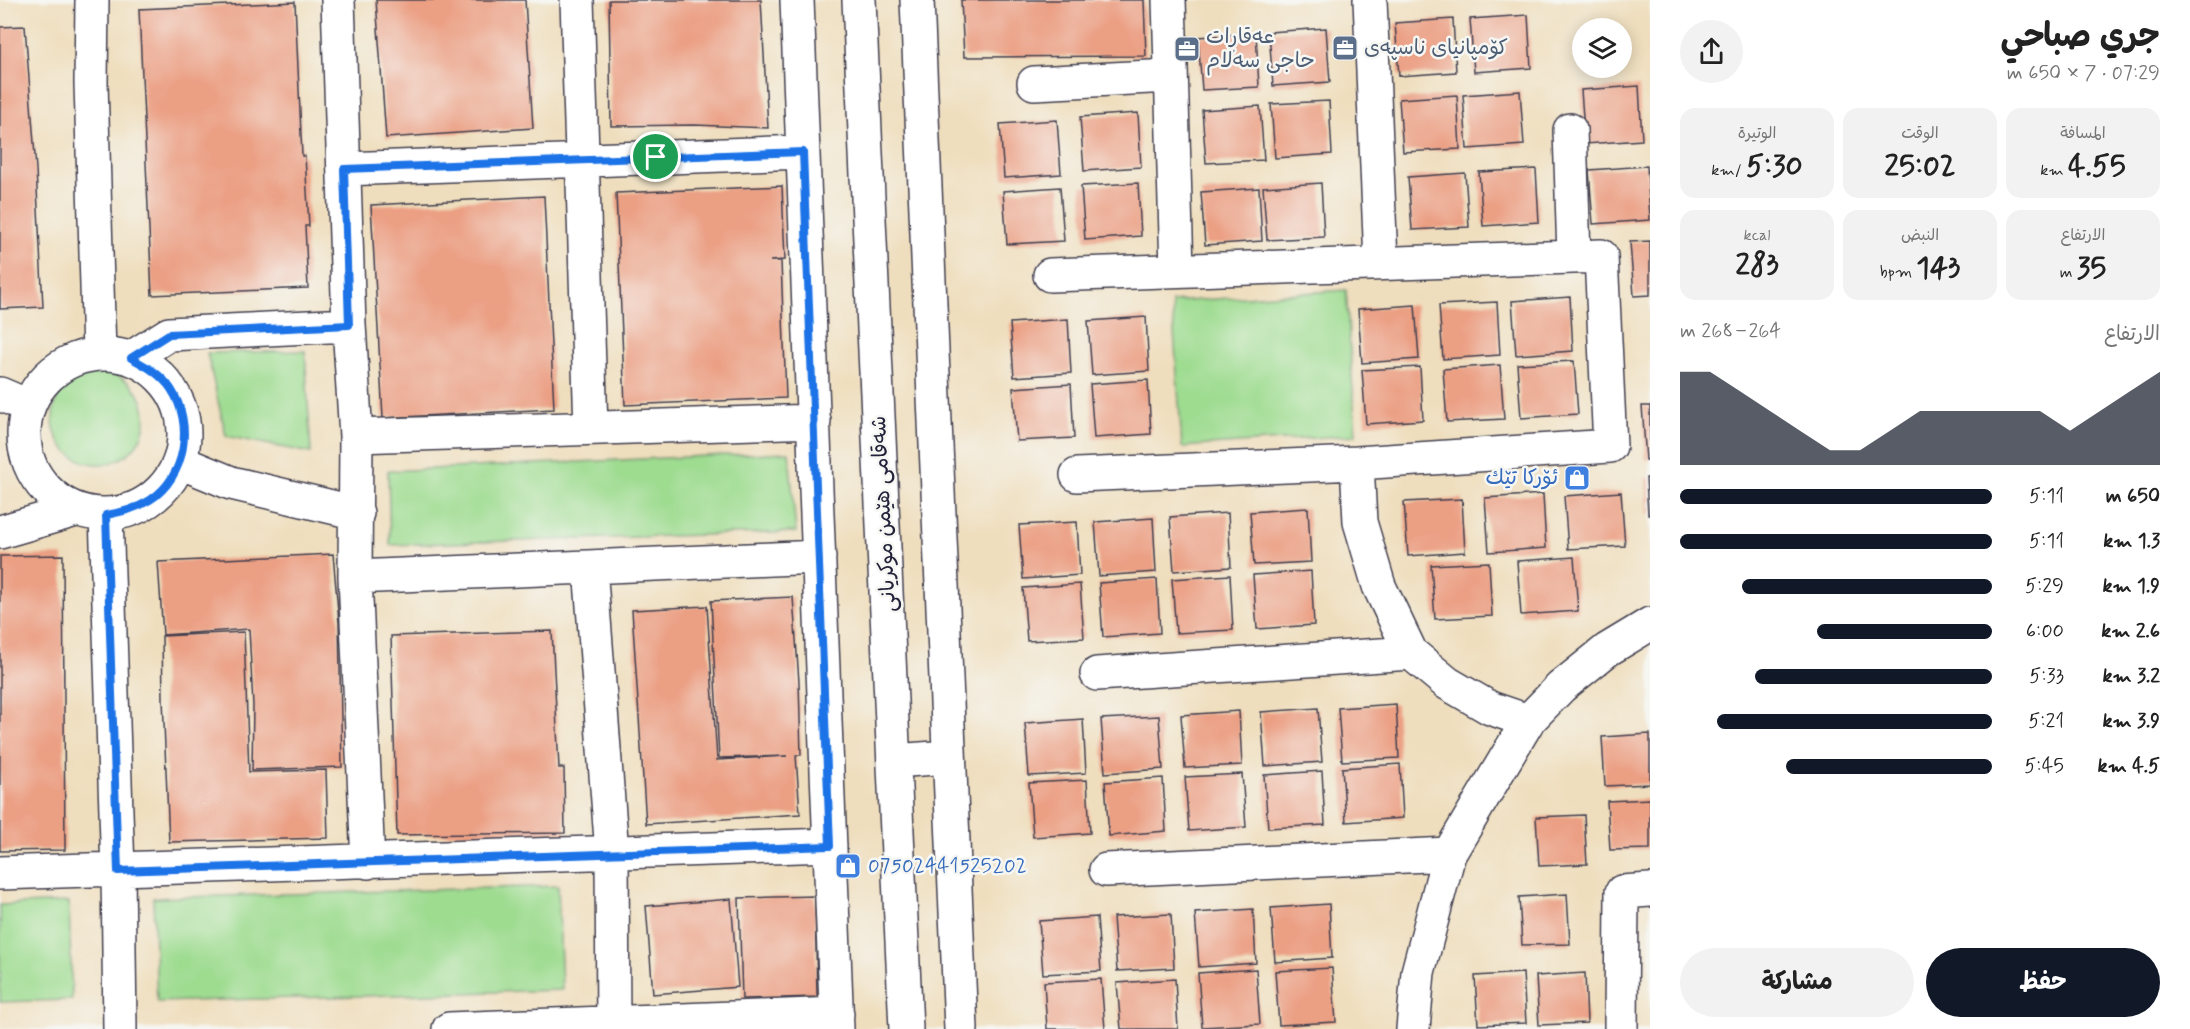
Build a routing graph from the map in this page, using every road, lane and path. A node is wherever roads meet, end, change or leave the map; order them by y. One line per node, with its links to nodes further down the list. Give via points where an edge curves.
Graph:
1 (92, 0): 20 (street, via 91,83)
2 (338, 0): 14 (street)
3 (577, 0): 13 (street)
4 (797, 0): 12 (street)
5 (859, 0): 39 (street, شەقامی هێمن موکریانی)
6 (917, 0): 38 (street)
7 (1169, 0): 9 (street)
8 (1370, 0): 16 (street)
9 (1170, 76): 10 (street); 17 (street)
10 (1034, 83)
11 (1570, 130): 15 (street)
12 (803, 152): 13 (street); 22 (street)
13 (582, 160): 14 (street); 23 (street)
14 (344, 169): 19 (street)
15 (1575, 256): 16 (street); 26 (street, via 1601,256 1610,446)
16 (1381, 262): 17 (street)
17 (1178, 269): 18 (street)
18 (1050, 275)
19 (349, 325): 20 (street, via 169,334); 24 (street)
20 (115, 356): 21 (street, via 77,358); 25 (street, via 153,370 171,389 181,411 185,437)
21 (14, 400): 28 (street, via 26,456 36,479 54,498)
22 (814, 420): 23 (street); 31 (street)
23 (591, 428): 24 (street)
24 (356, 436): 29 (street)
25 (180, 462): 28 (street, via 168,483 151,500 130,511); 29 (street, via 231,483)
26 (1357, 463): 27 (street); 35 (street, via 1360,522 1379,586)
27 (1077, 475)
28 (91, 513): 30 (street); 45 (street)
29 (357, 513): 33 (street)
30 (0, 532)
31 (819, 556): 32 (street); 40 (street)
32 (590, 567): 33 (street); 41 (street)
33 (355, 577): 43 (street)
34 (1650, 624): 37 (street, via 1607,650 1561,687)
35 (1411, 653): 36 (street); 37 (street, via 1448,683 1490,708)
36 (1097, 674)
37 (1528, 721): 42 (street)
38 (948, 757): 39 (street); 53 (street)
39 (894, 761): 52 (street, شەقامی هێمن موکریانی)
40 (830, 846): 41 (street); 48 (street)
41 (612, 853): 43 (street); 49 (street)
42 (1449, 855): 44 (street); 54 (street, via 1418,972)
43 (368, 862): 45 (street)
44 (1106, 870)
45 (118, 871): 46 (street); 50 (street)
46 (0, 873)
47 (1650, 890): 55 (street, via 1622,892)
48 (837, 1021): 49 (street)
49 (613, 1026): 51 (street)
50 (120, 1029)
51 (449, 1029)
52 (906, 1029)
53 (961, 1029)
54 (1413, 1029)
55 (1621, 1029)

